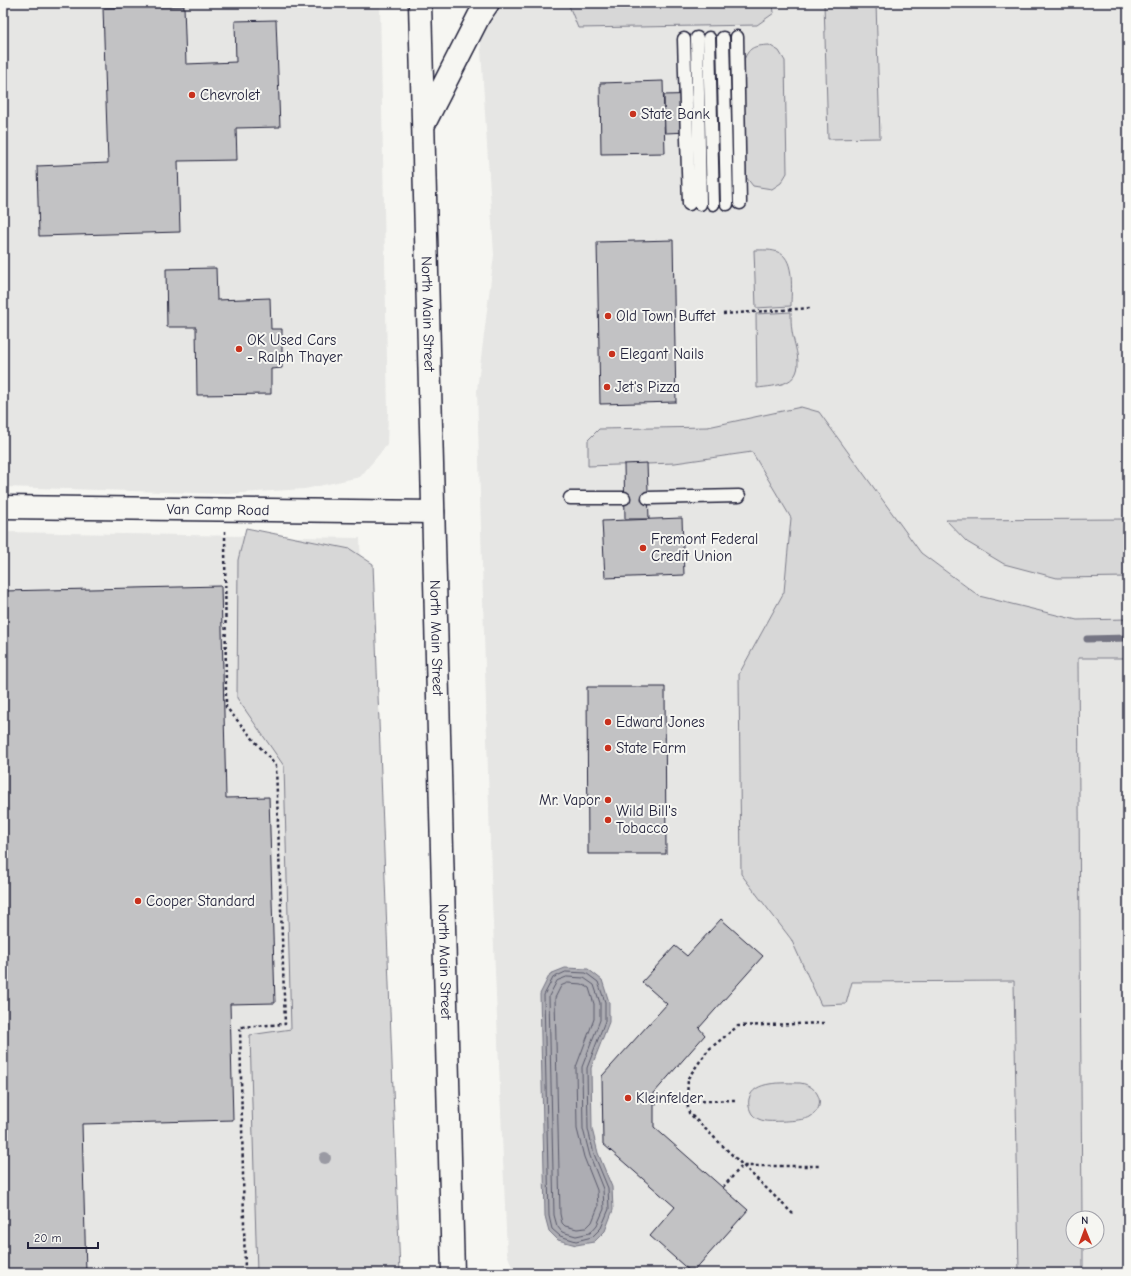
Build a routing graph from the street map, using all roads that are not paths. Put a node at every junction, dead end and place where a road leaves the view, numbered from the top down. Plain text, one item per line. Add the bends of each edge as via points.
1 (420, 3) edge
2 (488, 3) edge
3 (737, 37) dead end
4 (723, 38) dead end
5 (684, 39) dead end
6 (423, 125) junction
7 (713, 204) dead end
8 (727, 204) dead end
9 (740, 204) dead end
10 (739, 496) dead end
11 (570, 498) dead end
12 (624, 498) dead end
13 (648, 498) dead end
14 (3, 507) edge
15 (433, 512) junction
16 (453, 1273) edge

1 - 6 main road, North Main Street
2 - 6 main road
3 - 9 lane
4 - 8 lane
5 - 7 lane via 695,204 703,38
6 - 15 main road, North Main Street
10 - 13 lane
11 - 12 lane
14 - 15 main road, Van Camp Road
15 - 16 main road, North Main Street

